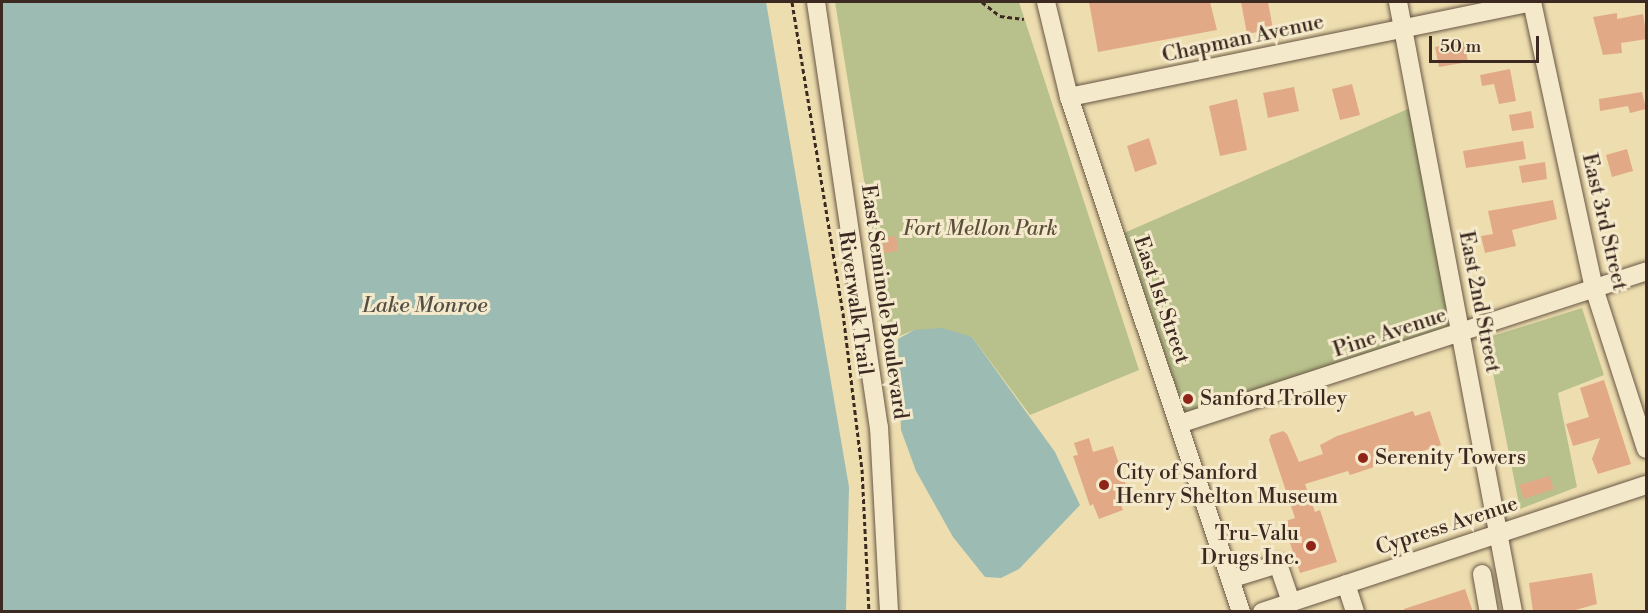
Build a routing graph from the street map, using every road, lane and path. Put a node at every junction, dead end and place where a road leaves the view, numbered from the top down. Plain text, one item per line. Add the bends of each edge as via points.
1 (792, 2) edge
2 (816, 2) edge
3 (983, 2) edge
4 (1046, 2) edge
5 (1398, 2) edge
6 (1532, 2) edge
7 (1024, 19) dead end
8 (1403, 29) junction
9 (1069, 97) junction
10 (1647, 271) edge
11 (1594, 288) junction
12 (1463, 333) junction
13 (1179, 424) junction
14 (1647, 449) edge
15 (1647, 485) edge
16 (1498, 533) junction
17 (1482, 574) dead end
18 (1230, 579) junction
19 (1346, 584) junction
20 (1291, 602) junction
21 (869, 612) edge
22 (889, 612) edge
23 (1241, 612) edge
24 (1262, 612) edge
25 (1355, 612) edge
26 (1489, 612) edge
27 (1513, 612) edge

1 - 21 path, Riverwalk Trail via 843,313 862,469
2 - 22 street, East Seminole Boulevard via 879,427
3 - 7 path via 1000,16
4 - 9 street, East 1st Street
5 - 8 street, East 2nd Street
6 - 8 street, Chapman Avenue
6 - 11 street, East 3rd Street
8 - 9 street, Chapman Avenue
8 - 12 street, East 2nd Street
9 - 13 street, East 1st Street
10 - 11 street, Pine Avenue
11 - 12 street, Pine Avenue
11 - 14 street, East 3rd Street
12 - 13 street, Pine Avenue
12 - 16 street, East 2nd Street
13 - 18 street, East 1st Street
15 - 16 street, Cypress Avenue
16 - 19 street, Cypress Avenue
16 - 27 street, East 2nd Street
17 - 26 street
18 - 20 street via 1278,564
18 - 23 street, East 1st Street
19 - 20 street, Cypress Avenue
19 - 25 street
20 - 24 street, Cypress Avenue

